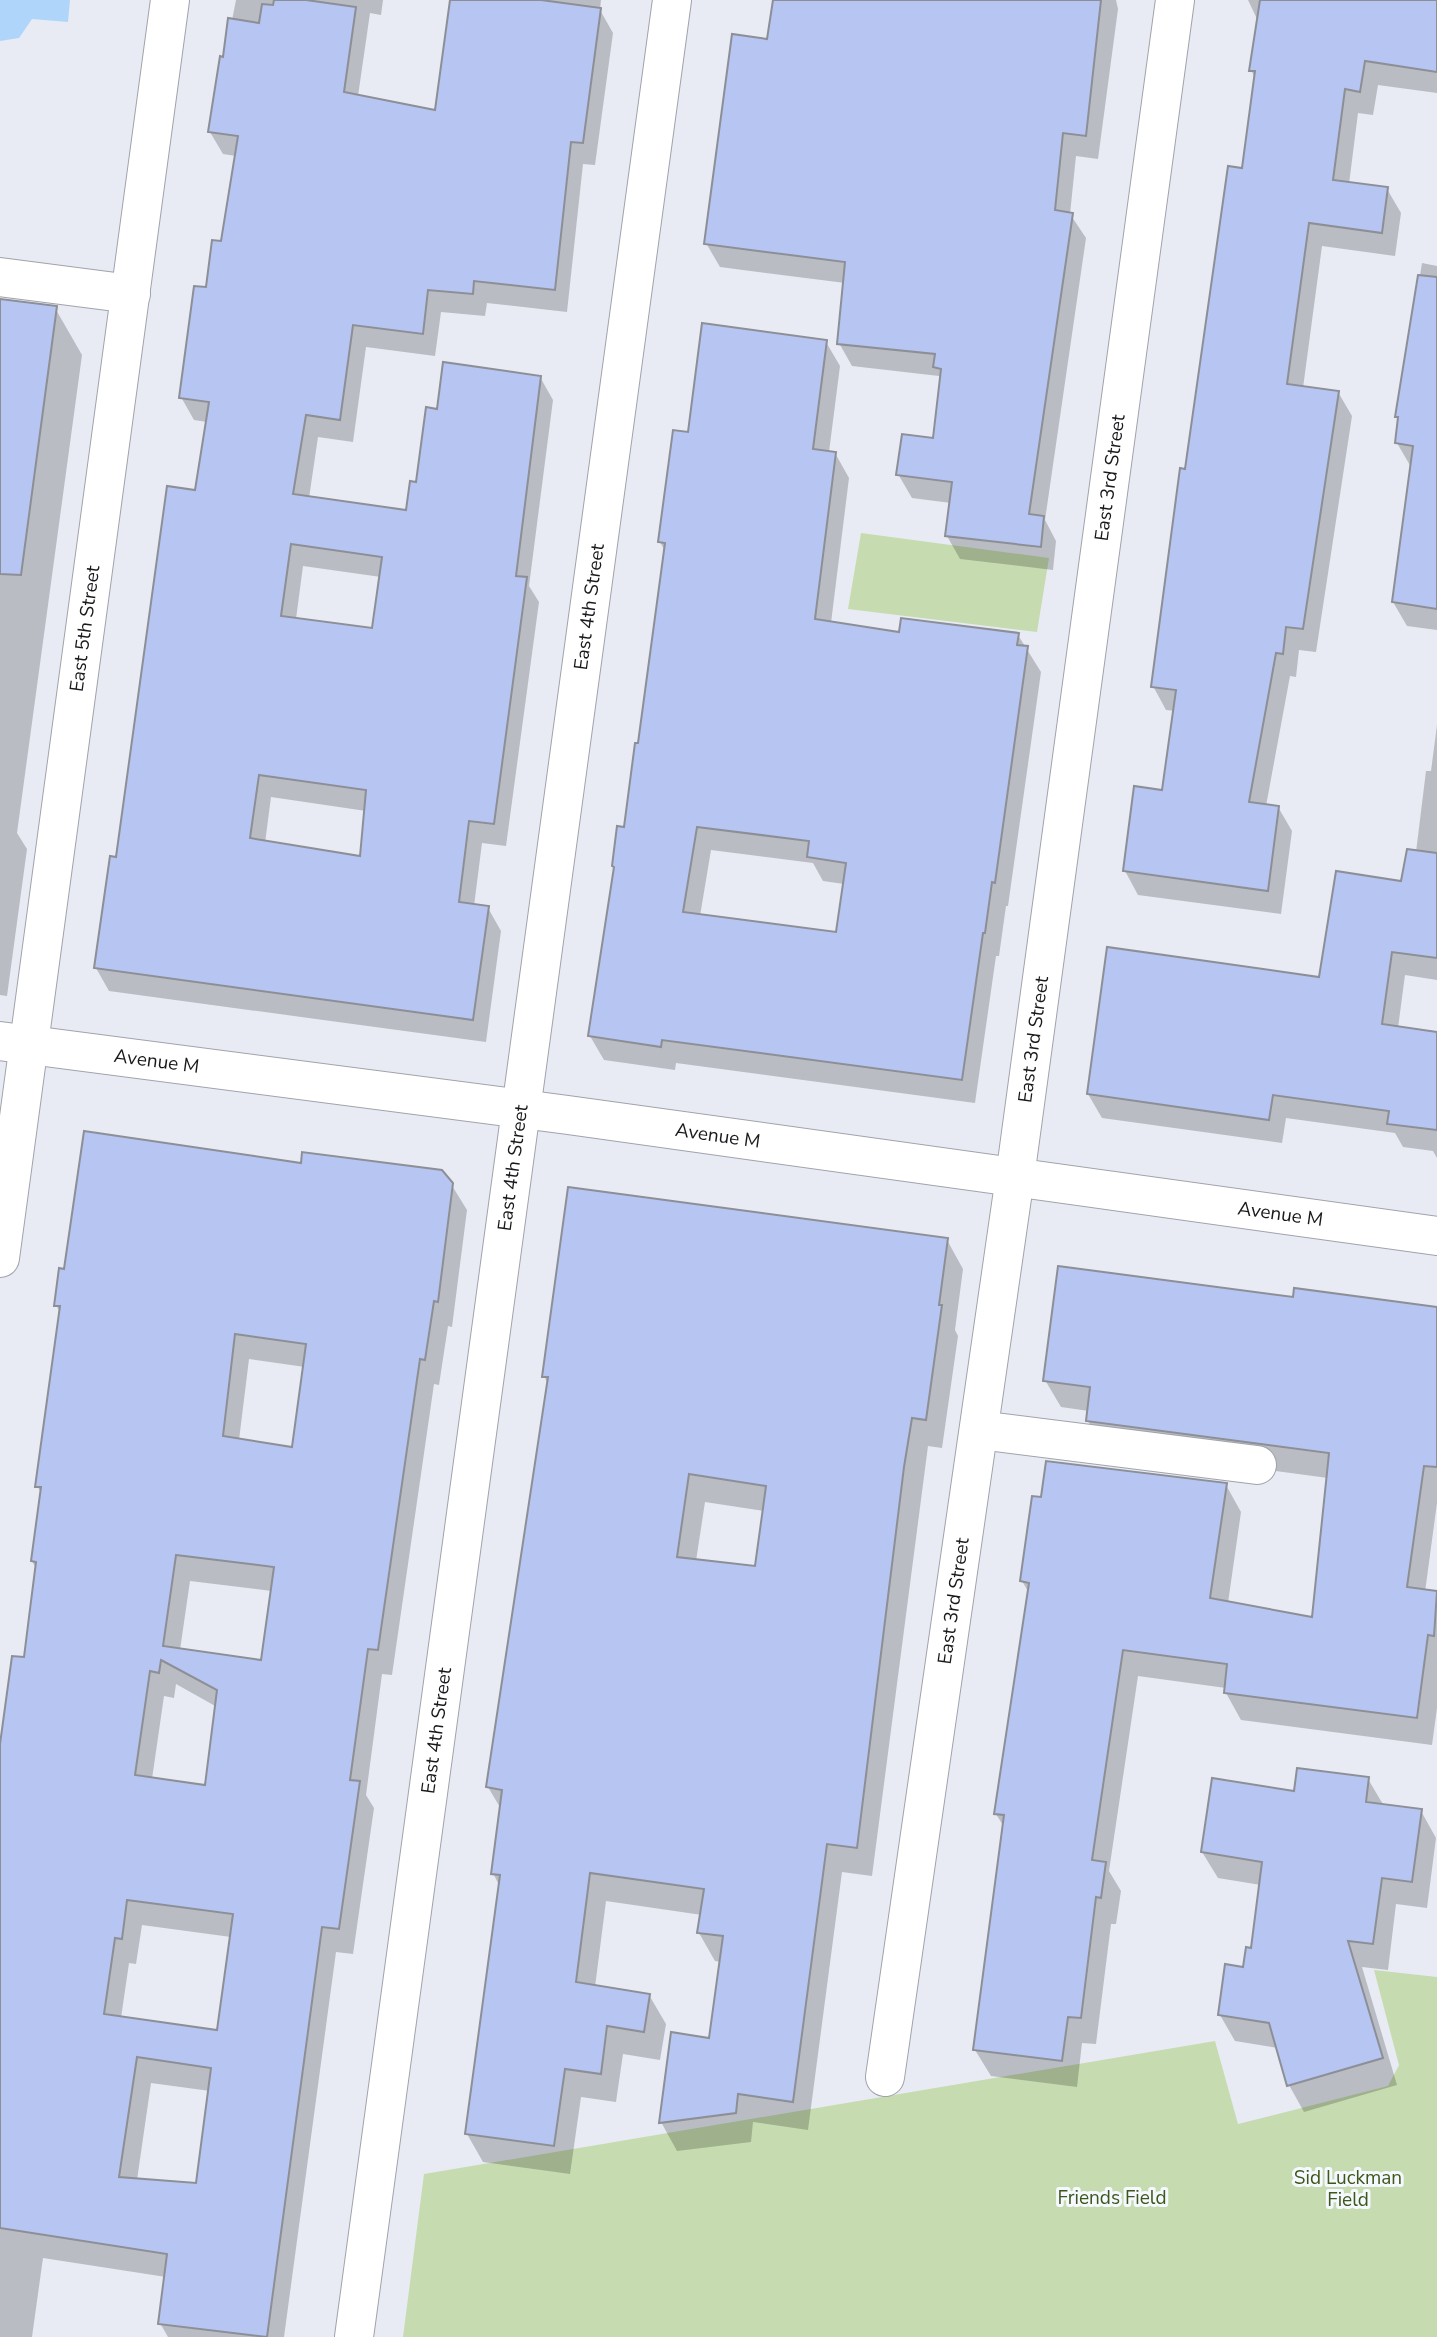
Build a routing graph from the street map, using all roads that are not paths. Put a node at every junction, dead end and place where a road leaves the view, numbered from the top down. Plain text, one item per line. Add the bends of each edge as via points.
1 (170, 0) edge
2 (672, 0) edge
3 (1175, 0) edge
4 (0, 276) edge
5 (131, 294) junction
6 (15, 1043) edge
7 (522, 1109) junction
8 (1015, 1177) junction
9 (1437, 1236) edge
10 (0, 1258) edge
11 (979, 1430) junction
12 (1257, 1465) dead end
13 (885, 2077) dead end
14 (354, 2337) edge

1 - 5 street, East 5th Street
2 - 7 street, East 4th Street
3 - 8 street, East 3rd Street
4 - 5 street
5 - 6 street, East 5th Street
6 - 7 street, Avenue M
6 - 10 street, East 5th Street
7 - 8 street, Avenue M
7 - 14 street, East 4th Street
8 - 9 street, Avenue M
8 - 11 street, East 3rd Street
11 - 12 street
11 - 13 street, East 3rd Street

